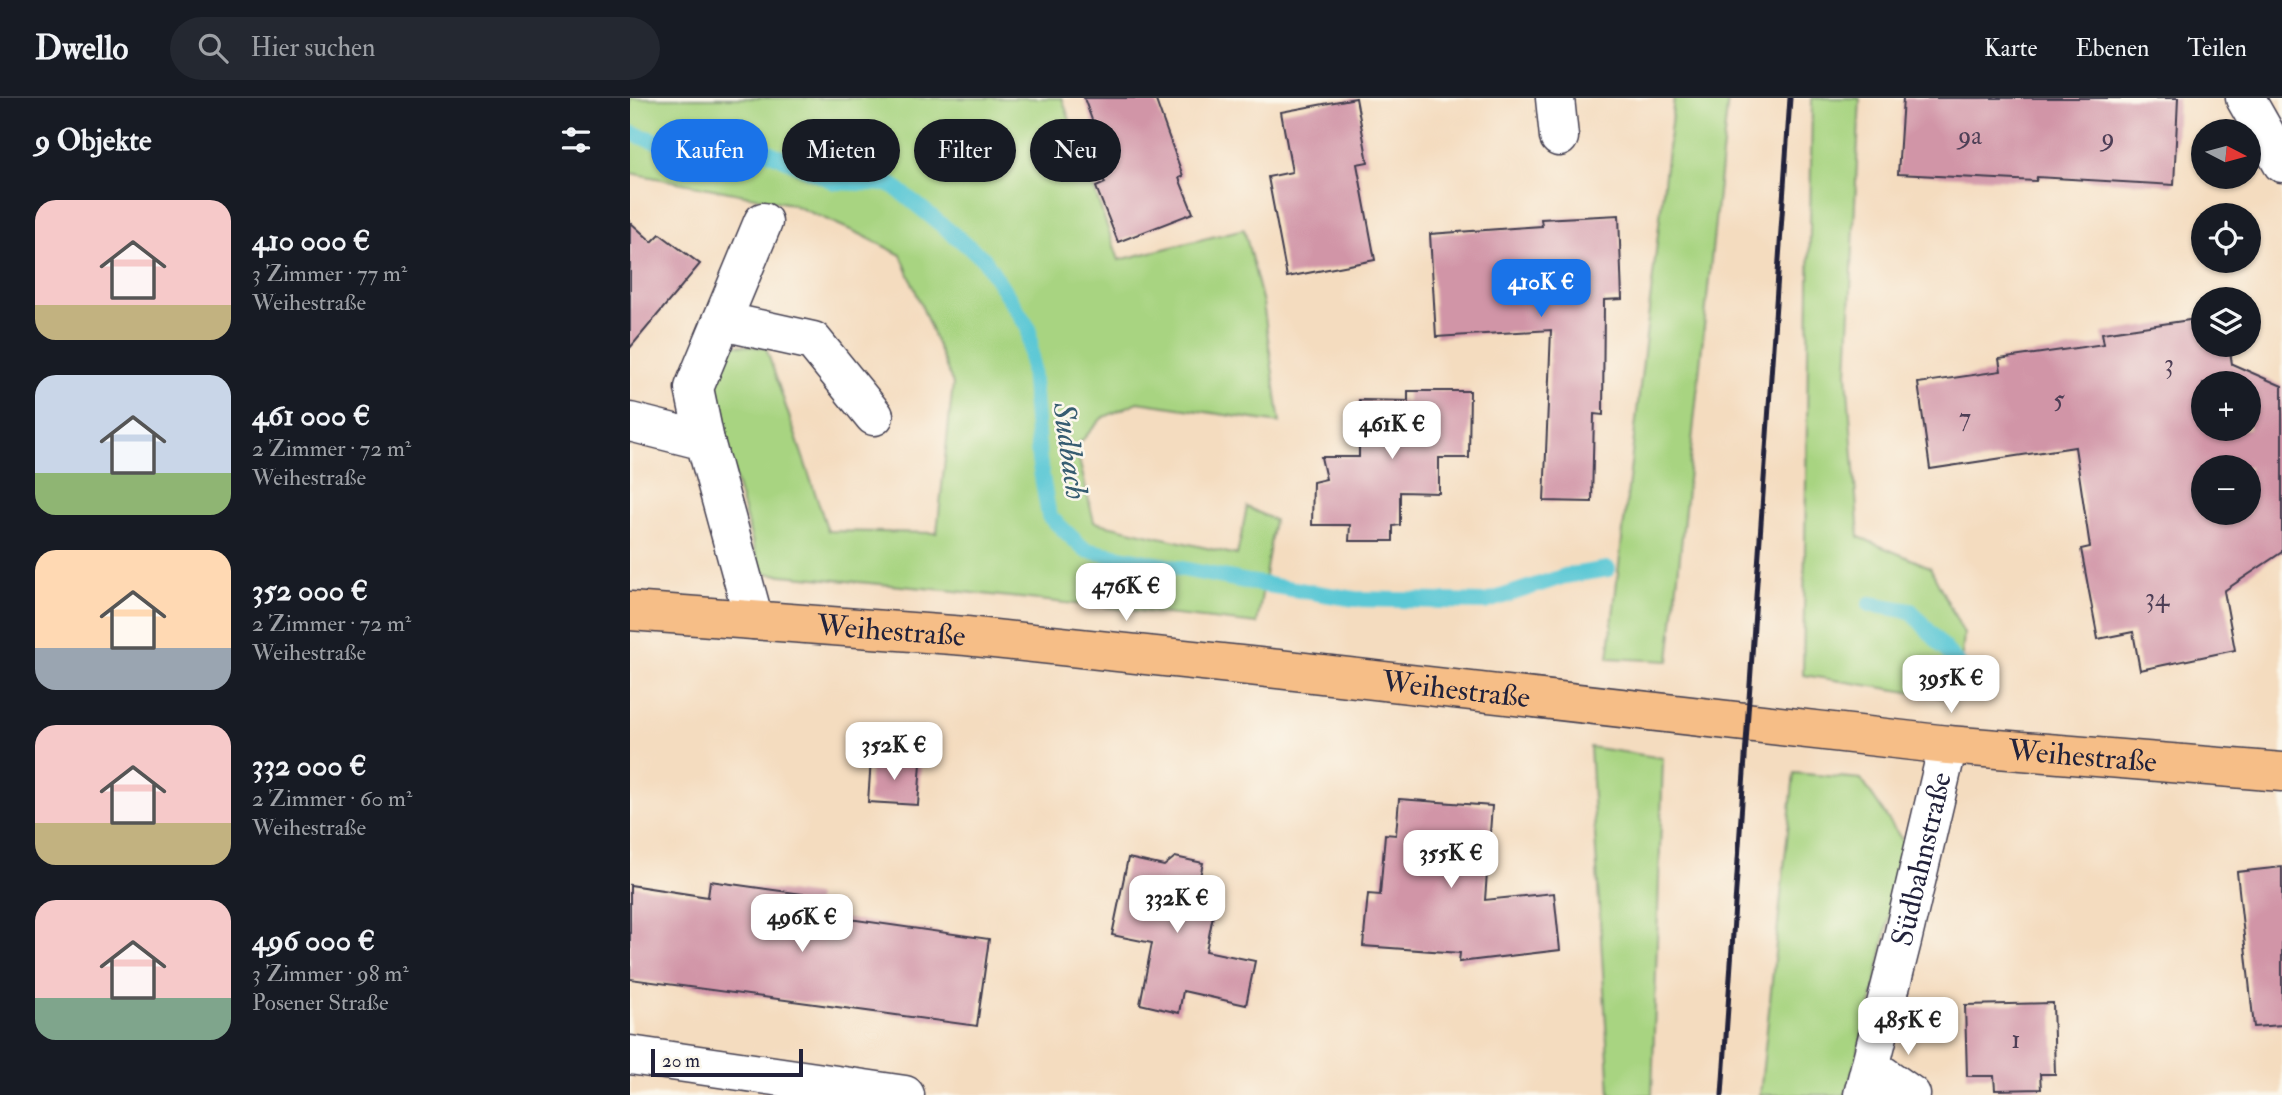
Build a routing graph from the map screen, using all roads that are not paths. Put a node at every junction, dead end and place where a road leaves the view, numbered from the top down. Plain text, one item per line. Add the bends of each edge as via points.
1 (1555, 98) edge
2 (2245, 98) edge
3 (1559, 137) dead end
4 (2282, 163) edge
5 (763, 222) dead end
6 (722, 321) junction
7 (874, 416) dead end
8 (630, 422) edge
9 (705, 441) junction
10 (630, 611) edge
11 (754, 620) junction
12 (1948, 745) junction
13 (2282, 772) edge
14 (630, 1055) edge
15 (711, 1081) edge
16 (1867, 1081) edge
17 (905, 1095) edge
18 (1911, 1095) edge

1 - 3 street
2 - 4 street
5 - 6 street
6 - 7 street via 813,341
6 - 9 street via 694,388
8 - 9 street
9 - 11 street
10 - 11 main road, Weihestraße
11 - 12 main road, Weihestraße via 1021,642
12 - 13 main road, Weihestraße
12 - 16 street, Südbahnstraße
14 - 15 street
15 - 17 street
16 - 18 street

